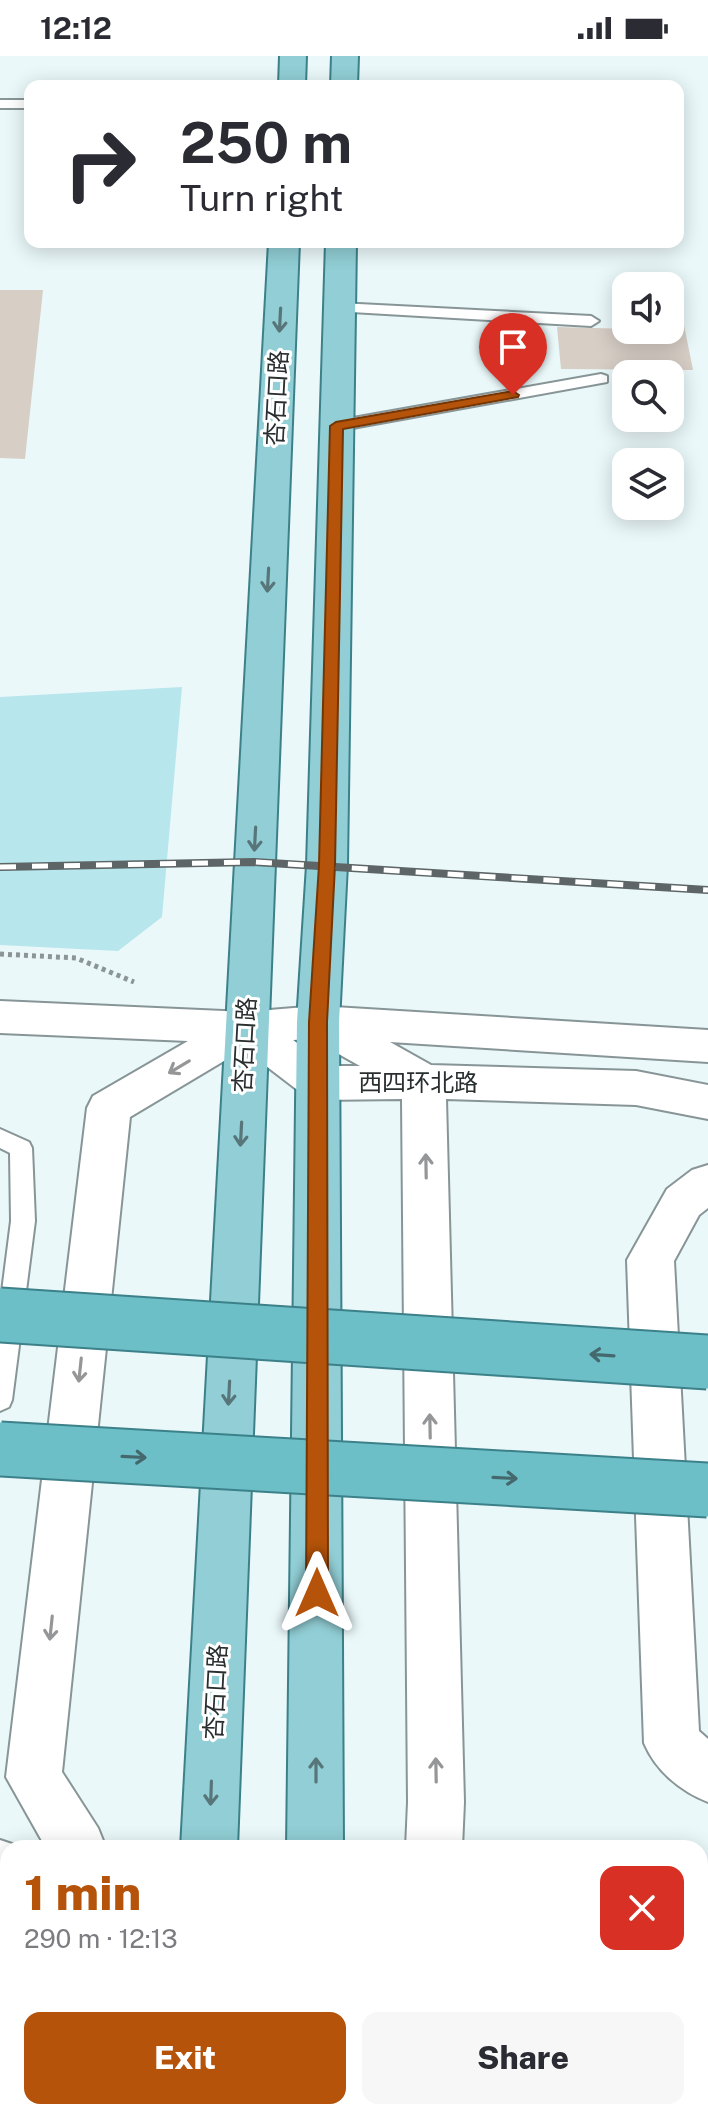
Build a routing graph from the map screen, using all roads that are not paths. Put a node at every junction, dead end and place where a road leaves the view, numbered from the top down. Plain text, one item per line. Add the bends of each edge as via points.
1 (293, 56) edge
2 (345, 56) edge
3 (292, 80) edge
4 (344, 80) edge
5 (0, 104) edge
6 (24, 104) edge
7 (284, 248) edge
8 (341, 248) edge
9 (339, 308) junction
10 (591, 321) dead end
11 (601, 379) dead end
12 (336, 426) junction
13 (0, 1017) edge
14 (318, 1022) junction
15 (246, 1028) junction
16 (708, 1046) edge
17 (708, 1078) edge
18 (424, 1082) junction
19 (320, 1083) junction
20 (636, 1088) junction
21 (708, 1102) edge
22 (0, 1138) edge
23 (708, 1183) edge
24 (0, 1315) edge
25 (708, 1362) edge
26 (0, 1400) edge
27 (0, 1449) edge
28 (708, 1490) edge
29 (708, 1775) edge
30 (73, 1840) edge
31 (209, 1840) edge
32 (315, 1840) edge
33 (434, 1840) edge

1 - 3 main road
2 - 4 main road
5 - 6 lane
7 -> 15 main road, 杏石口路
8 - 9 main road
9 - 10 lane
9 - 12 main road
11 - 12 lane
12 - 14 main road via 327,865
13 - 15 street
14 - 15 street
14 - 16 street
14 - 18 street
14 - 19 main road
15 - 19 street
15 -> 30 street via 109,1108 34,1777
15 -> 31 main road, 杏石口路
17 - 20 street
18 - 19 street, 西四环北路
18 - 20 street, 西四环北路
33 -> 18 street
32 -> 19 main road
20 - 21 street, 西四环北路
22 - 26 lane via 21,1148 23,1221
23 - 29 street via 683,1202 650,1260 672,1743
25 -> 24 highway, bridge
27 -> 28 highway, bridge

